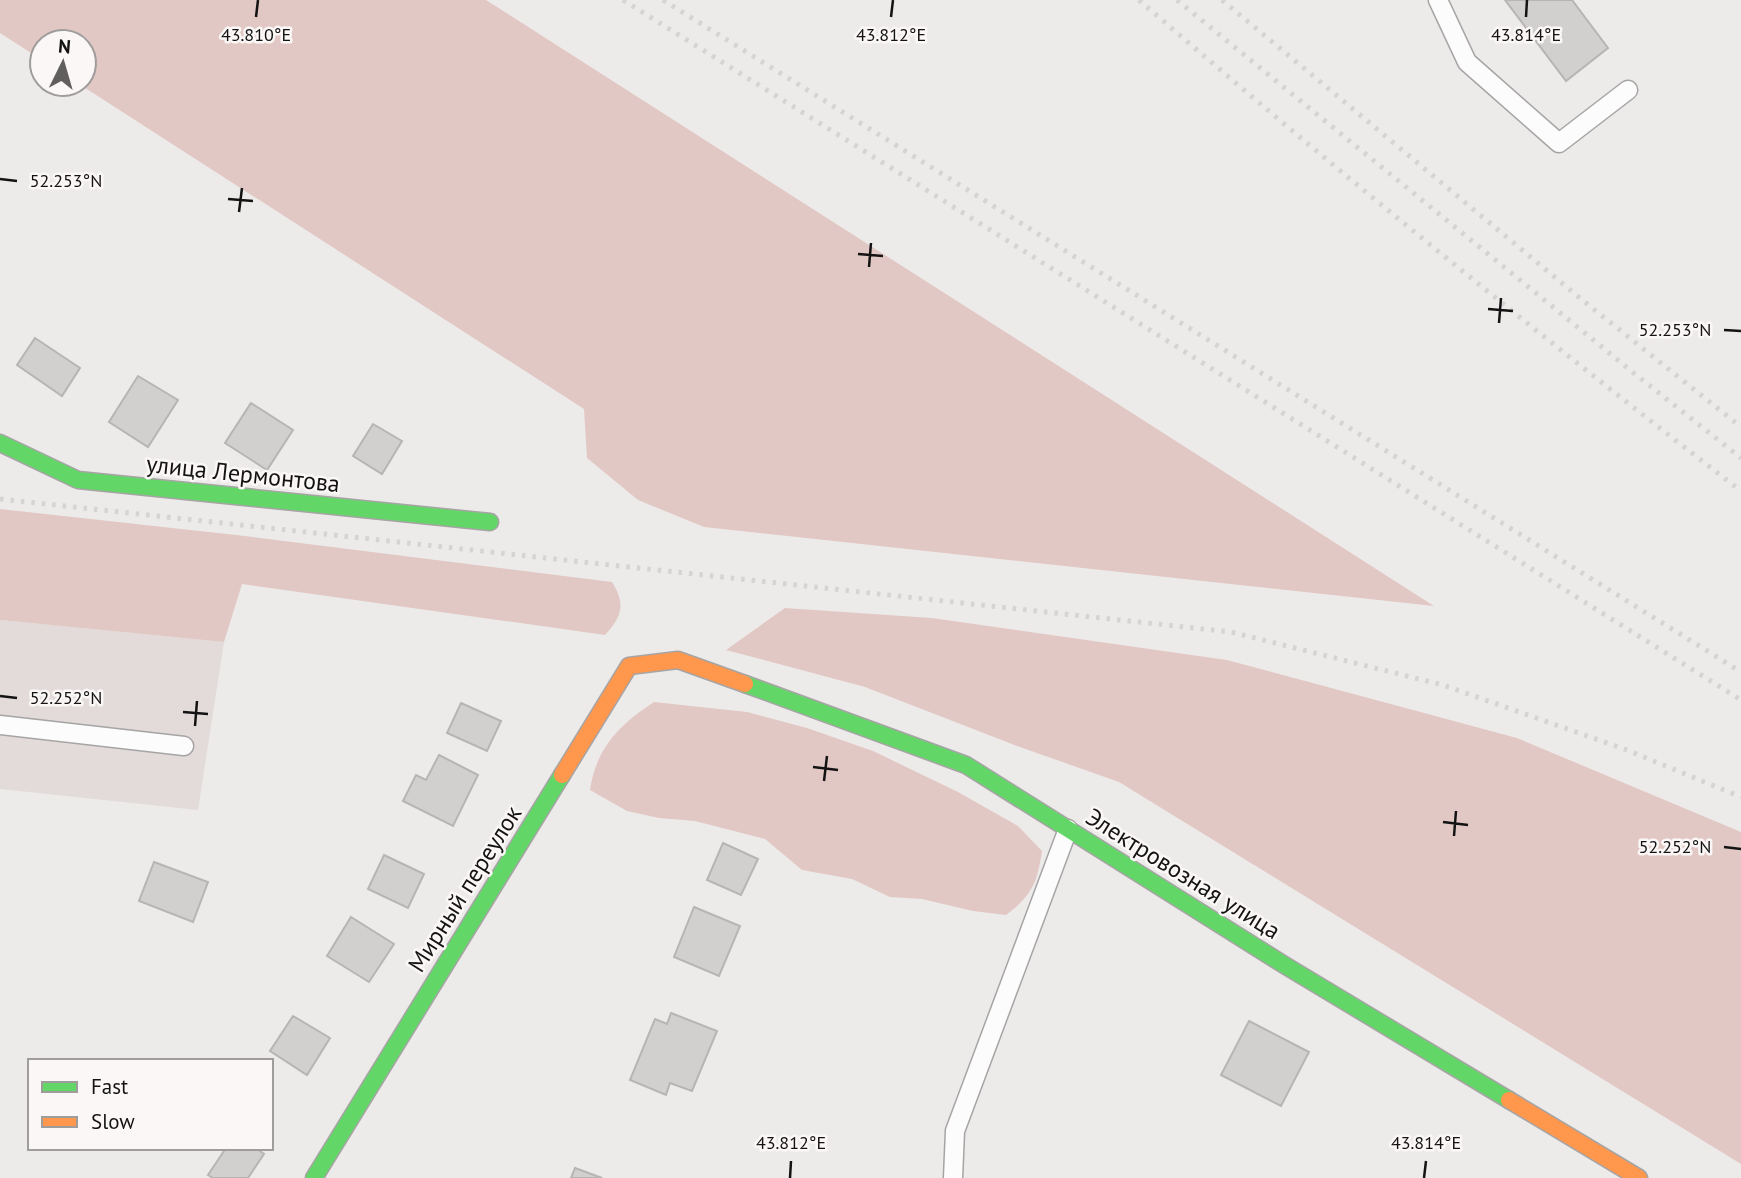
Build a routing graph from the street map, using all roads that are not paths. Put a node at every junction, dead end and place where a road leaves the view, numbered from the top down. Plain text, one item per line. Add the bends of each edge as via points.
1 (1438, 0) edge
2 (1628, 90) dead end
3 (0, 443) edge
4 (490, 522) dead end
5 (678, 660) joint
6 (0, 725) edge
7 (184, 746) dead end
8 (1068, 829) junction
9 (314, 1178) edge
10 (953, 1178) edge
11 (1639, 1178) edge

1 - 2 lane via 1467,62 1559,143
3 - 4 street, улица Лермонтова via 78,480
5 - 8 street, Электровозная улица via 966,765
5 - 9 street, Мирный переулок via 629,666
6 - 7 lane
8 - 10 lane via 955,1131
8 - 11 street, Электровозная улица

